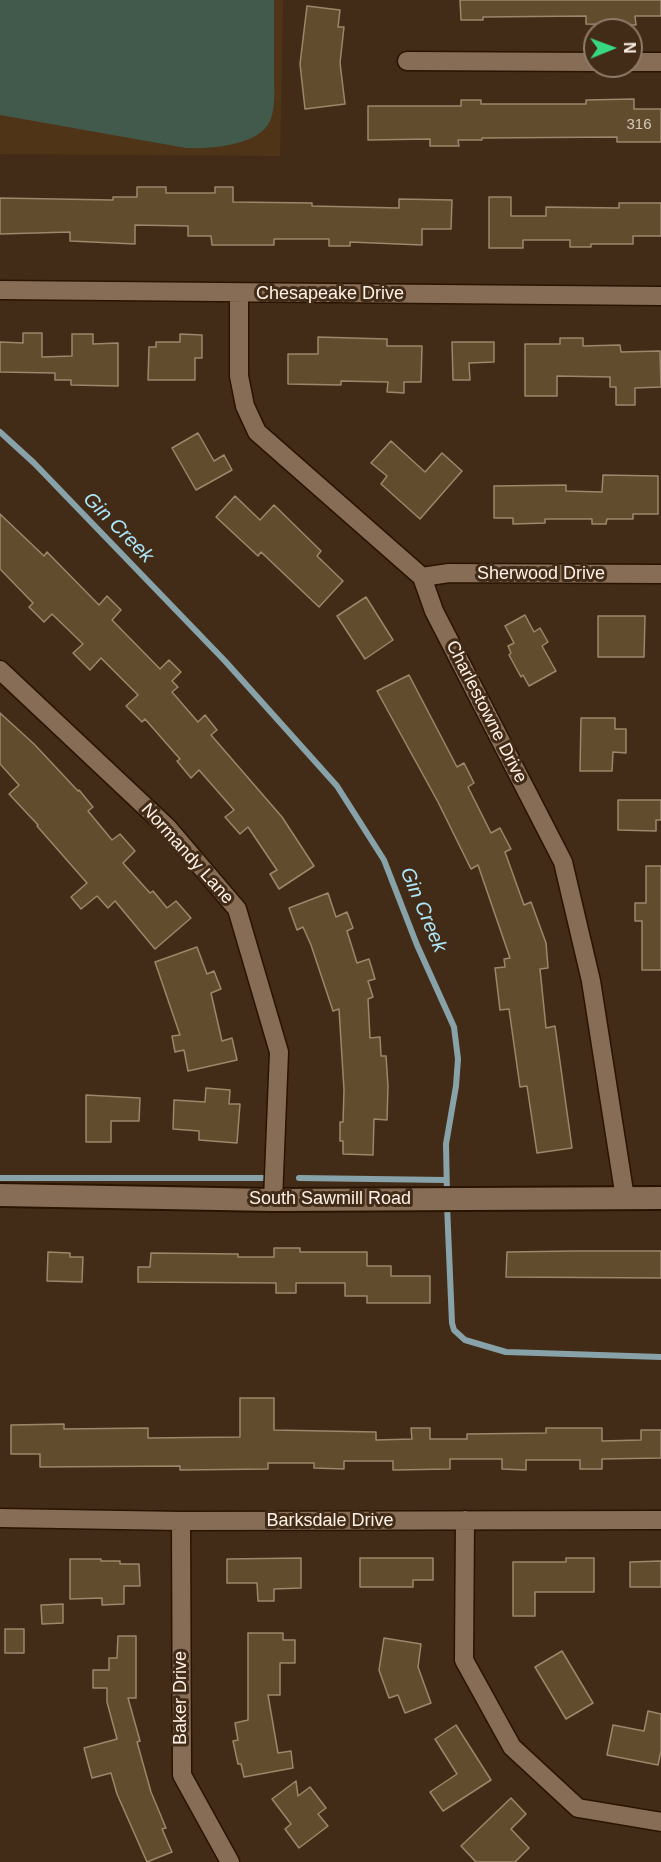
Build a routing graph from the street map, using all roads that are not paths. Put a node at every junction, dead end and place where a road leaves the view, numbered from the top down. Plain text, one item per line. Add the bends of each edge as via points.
1 (407, 61) dead end
2 (583, 62) edge
3 (643, 62) edge
4 (661, 63) edge
5 (0, 290) edge
6 (239, 293) junction
7 (661, 296) edge
8 (661, 574) edge
9 (422, 577) junction
10 (0, 670) edge
11 (0, 1195) edge
12 (625, 1198) junction
13 (661, 1198) edge
14 (273, 1200) junction
15 (0, 1518) edge
16 (465, 1520) junction
17 (661, 1520) edge
18 (181, 1521) junction
19 (661, 1822) edge
20 (230, 1862) edge

1 - 2 street
3 - 4 street
5 - 6 street, Chesapeake Drive
6 - 7 street, Chesapeake Drive
6 - 9 street, Charlestowne Drive via 239,376 245,406 257,432
8 - 9 street, Sherwood Drive via 449,573
9 - 12 street, Charlestowne Drive via 434,611 563,862 591,981
10 - 14 street, Normandy Lane via 168,828 237,909 279,1052
11 - 14 street, South Sawmill Road
12 - 13 street, South Sawmill Road
12 - 14 street, South Sawmill Road
15 - 18 street, Barksdale Drive
16 - 17 street, Barksdale Drive
16 - 18 street, Barksdale Drive
16 - 19 street via 464,1660 512,1747 578,1808
18 - 20 street, Baker Drive via 182,1774

